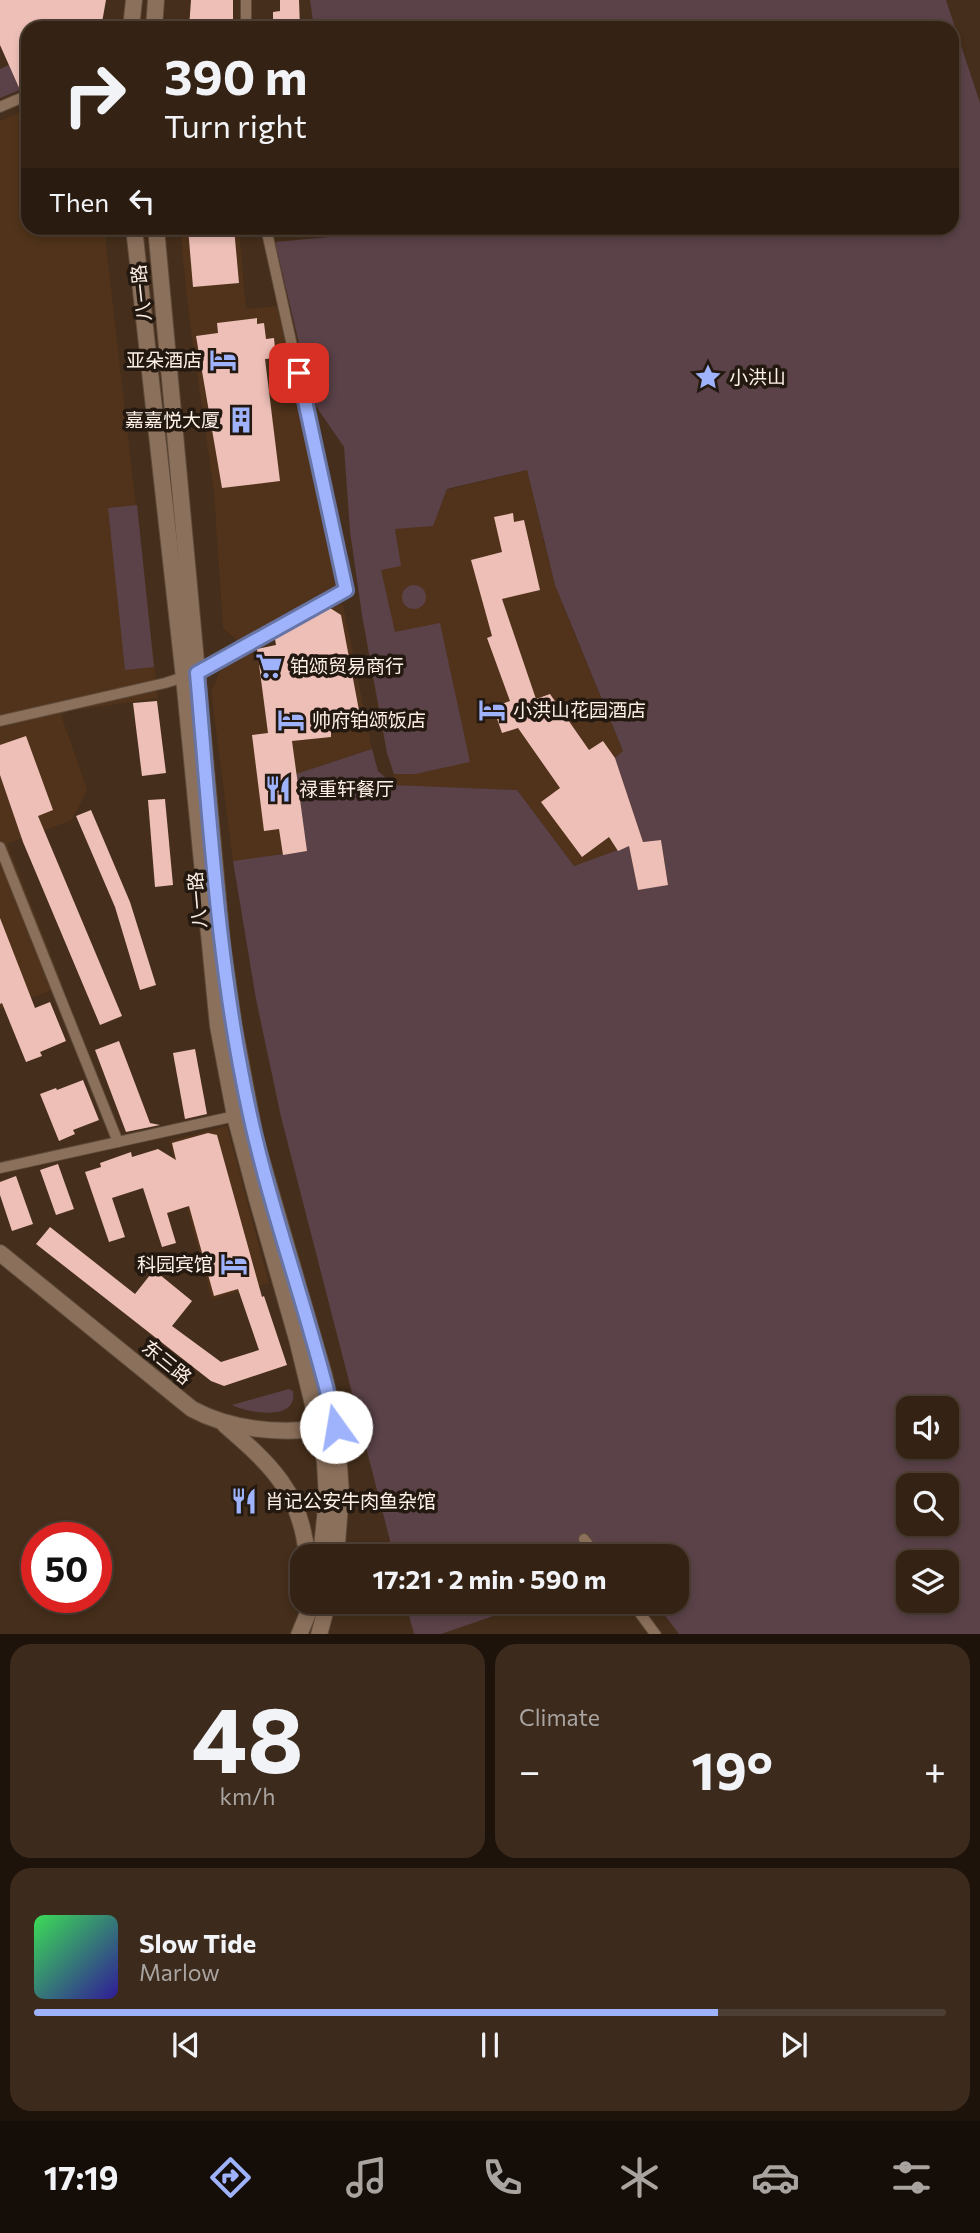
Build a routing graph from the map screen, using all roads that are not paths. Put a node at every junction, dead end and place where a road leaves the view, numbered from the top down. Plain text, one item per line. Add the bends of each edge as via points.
1 (134, 0) edge
2 (156, 0) edge
3 (246, 0) edge
4 (132, 21) edge
5 (154, 21) edge
6 (246, 21) edge
7 (21, 98) edge
8 (0, 107) edge
9 (135, 235) edge
10 (157, 235) edge
11 (268, 235) edge
12 (191, 676) junction
13 (0, 721) edge
14 (0, 847) edge
15 (236, 1116) junction
16 (118, 1142) junction
17 (0, 1168) edge
18 (0, 1253) edge
19 (225, 1425) junction
20 (336, 1427) junction
21 (319, 1429) junction
22 (584, 1539) dead end
23 (305, 1544) edge
24 (322, 1544) edge
25 (337, 1544) edge
26 (588, 1544) edge
27 (310, 1614) edge
28 (317, 1614) edge
29 (641, 1614) edge
30 (299, 1634) edge
31 (319, 1634) edge
32 (656, 1634) edge

1 - 4 main road
2 - 5 main road
3 - 6 street
7 - 8 street
9 - 12 main road, 八一路
10 - 12 main road, 八一路
11 - 12 street via 346,590
12 - 13 street
12 - 15 main road, 八一路 via 215,1001
12 - 20 main road, 八一路 via 240,1065 262,1165
14 - 16 street
15 - 16 street
15 - 21 main road, 八一路
16 - 17 street
18 - 19 main road, 东三路 via 192,1409
19 - 21 main road, 东三路
19 - 23 main road via 263,1458 288,1488 301,1517
20 - 21 main road, 东三路
20 - 25 main road, 八一路 via 341,1493
21 - 24 main road, 八一路 via 327,1499
22 - 26 street
27 - 30 main road
28 - 31 main road
29 - 32 street

